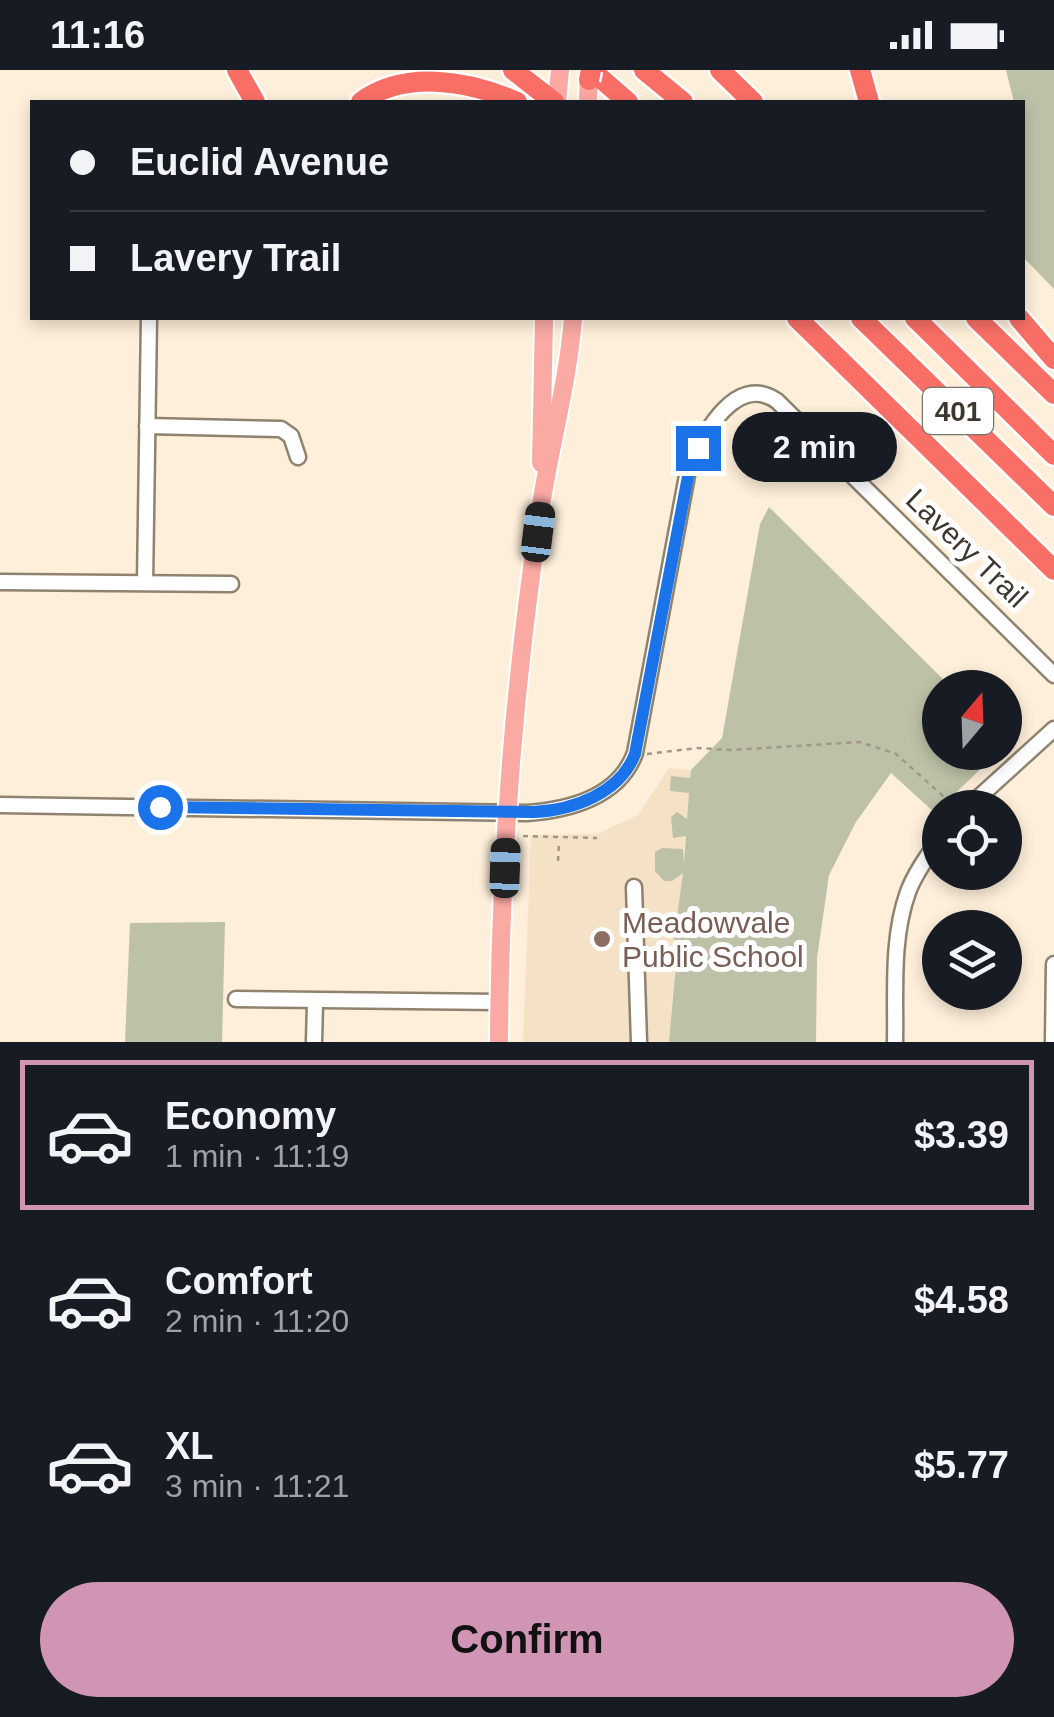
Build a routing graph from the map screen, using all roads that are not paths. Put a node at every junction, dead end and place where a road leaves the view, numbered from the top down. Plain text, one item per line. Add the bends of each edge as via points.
1 (237, 70) edge
2 (513, 70) edge
3 (560, 70) edge
4 (644, 70) edge
5 (720, 70) edge
6 (860, 70) edge
7 (590, 72) edge
8 (254, 100) edge
9 (362, 100) edge
10 (513, 100) edge
11 (553, 100) edge
12 (556, 100) edge
13 (588, 100) edge
14 (625, 100) edge
15 (681, 100) edge
16 (751, 100) edge
17 (868, 100) edge
18 (149, 320) edge
19 (544, 320) edge
20 (573, 320) edge
21 (798, 320) edge
22 (862, 320) edge
23 (917, 320) edge
24 (978, 320) edge
25 (1021, 320) edge
26 (1054, 358) edge
27 (1054, 394) edge
28 (147, 426) junction
29 (1054, 455) edge
30 (298, 457) dead end
31 (542, 503) junction
32 (1054, 506) edge
33 (1054, 570) edge
34 (0, 582) edge
35 (145, 583) junction
36 (231, 584) dead end
37 (1054, 675) edge
38 (1054, 729) edge
39 (987, 790) edge
40 (0, 805) edge
41 (506, 812) junction
42 (922, 868) edge
43 (634, 887) dead end
44 (1054, 964) edge
45 (236, 999) dead end
46 (315, 1002) junction
47 (499, 1002) junction
48 (314, 1042) edge
49 (499, 1042) edge
50 (639, 1042) edge
51 (895, 1042) edge
52 (1053, 1042) edge

1 - 8 highway
2 - 11 highway
3 - 12 main road
4 - 15 highway
5 - 16 highway
6 - 17 highway
7 - 13 main road
7 - 14 highway
9 - 10 highway via 399,77 433,73
18 - 28 street
19 - 31 main road
20 - 31 main road
21 - 33 highway, 401
22 - 32 highway, 401
23 - 29 highway, 401
24 - 27 highway, 401
25 - 26 highway
28 - 30 street via 281,429
28 - 35 street
31 - 41 main road
34 - 35 street
35 - 36 street
37 - 41 street, Lavery Trail via 777,400 765,392 746,394 711,424 690,466 629,770 600,793 556,811
38 - 39 street
40 - 41 street, Lavery Trail
41 - 47 main road
42 - 51 street via 908,892 896,956
43 - 50 street
44 - 52 street
45 - 46 street
46 - 47 street
46 - 48 street
47 - 49 main road

